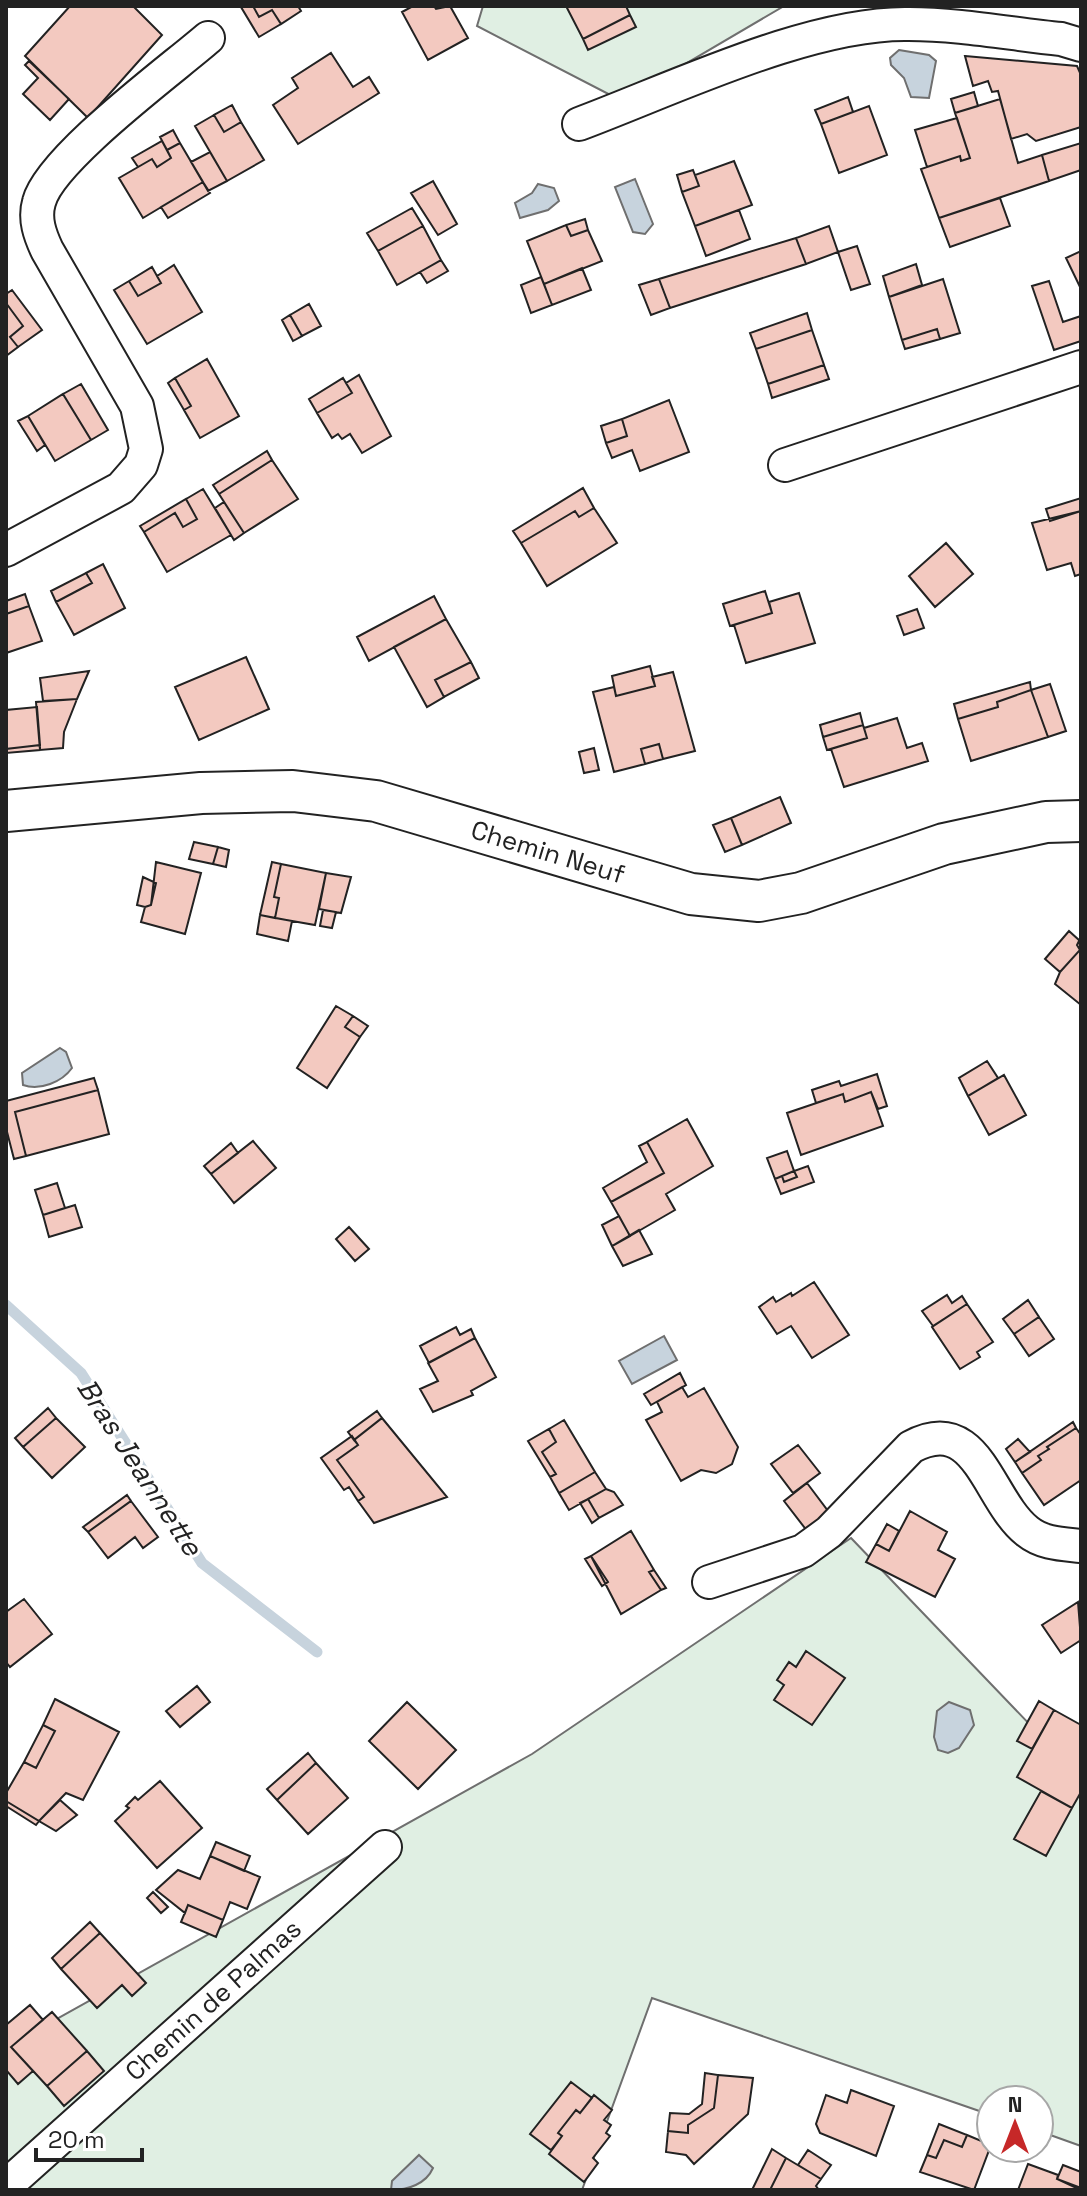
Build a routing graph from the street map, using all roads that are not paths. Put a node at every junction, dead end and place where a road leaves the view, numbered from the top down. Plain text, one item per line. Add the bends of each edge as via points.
1 (208, 38) dead end
2 (1081, 45) edge
3 (579, 124) dead end
4 (1081, 367) edge
5 (785, 465) dead end
6 (6, 550) edge
7 (6, 811) edge
8 (1081, 821) edge
9 (1081, 1546) edge
10 (709, 1582) dead end
11 (385, 1847) dead end
12 (6, 2186) edge

1 - 6 street via 98,130 49,181 39,202 38,230 137,406 146,449 141,465 121,488
2 - 3 street via 908,24 854,29 800,41
4 - 5 street
7 - 8 street, Chemin Neuf via 201,793 293,791 376,801 691,894 759,901 801,893 944,844 1046,822
9 - 10 street via 1052,1544 1028,1532 971,1451 955,1440 927,1438 911,1447 829,1532 803,1551
11 - 12 street, Chemin de Palmas

